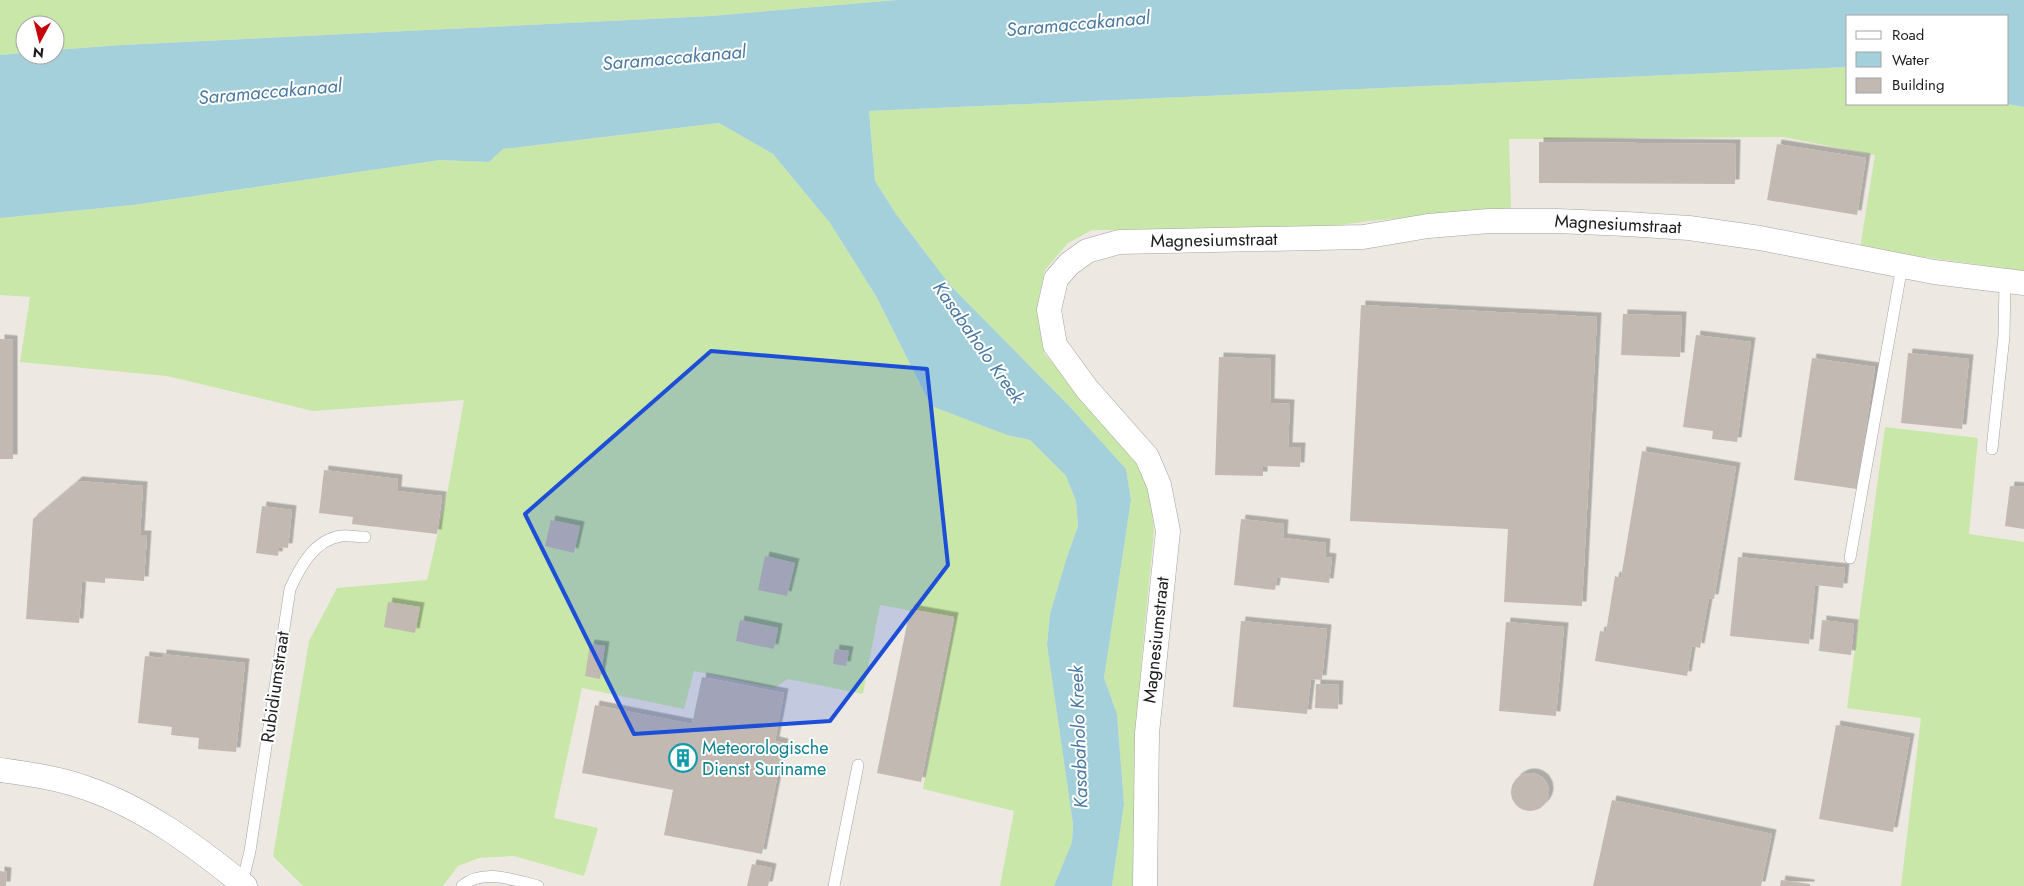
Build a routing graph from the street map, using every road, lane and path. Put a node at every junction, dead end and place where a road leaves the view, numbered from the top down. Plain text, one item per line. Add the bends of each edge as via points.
1 (1902, 266) junction
2 (2014, 282) edge
3 (1992, 449) dead end
4 (365, 537) dead end
5 (1850, 558) dead end
6 (858, 765) dead end
7 (0, 770) edge
8 (244, 885) edge
9 (462, 886) edge
10 (538, 886) edge
11 (834, 886) edge
12 (1145, 886) edge

1 - 2 street, Magnesiumstraat
1 - 5 lane
1 - 12 street, Magnesiumstraat via 1689,228 1557,221 1489,221 1428,226 1363,237 1119,242 1087,251 1069,264 1056,279 1049,310 1055,345 1087,389 1147,457 1159,485 1168,532 1147,733
2 - 3 lane via 2004,336
4 - 8 lane, Rubidiumstraat via 341,536 323,542 308,556 290,589
6 - 11 lane
7 - 8 street via 84,787 115,799 149,816
9 - 10 lane via 470,879 500,876

